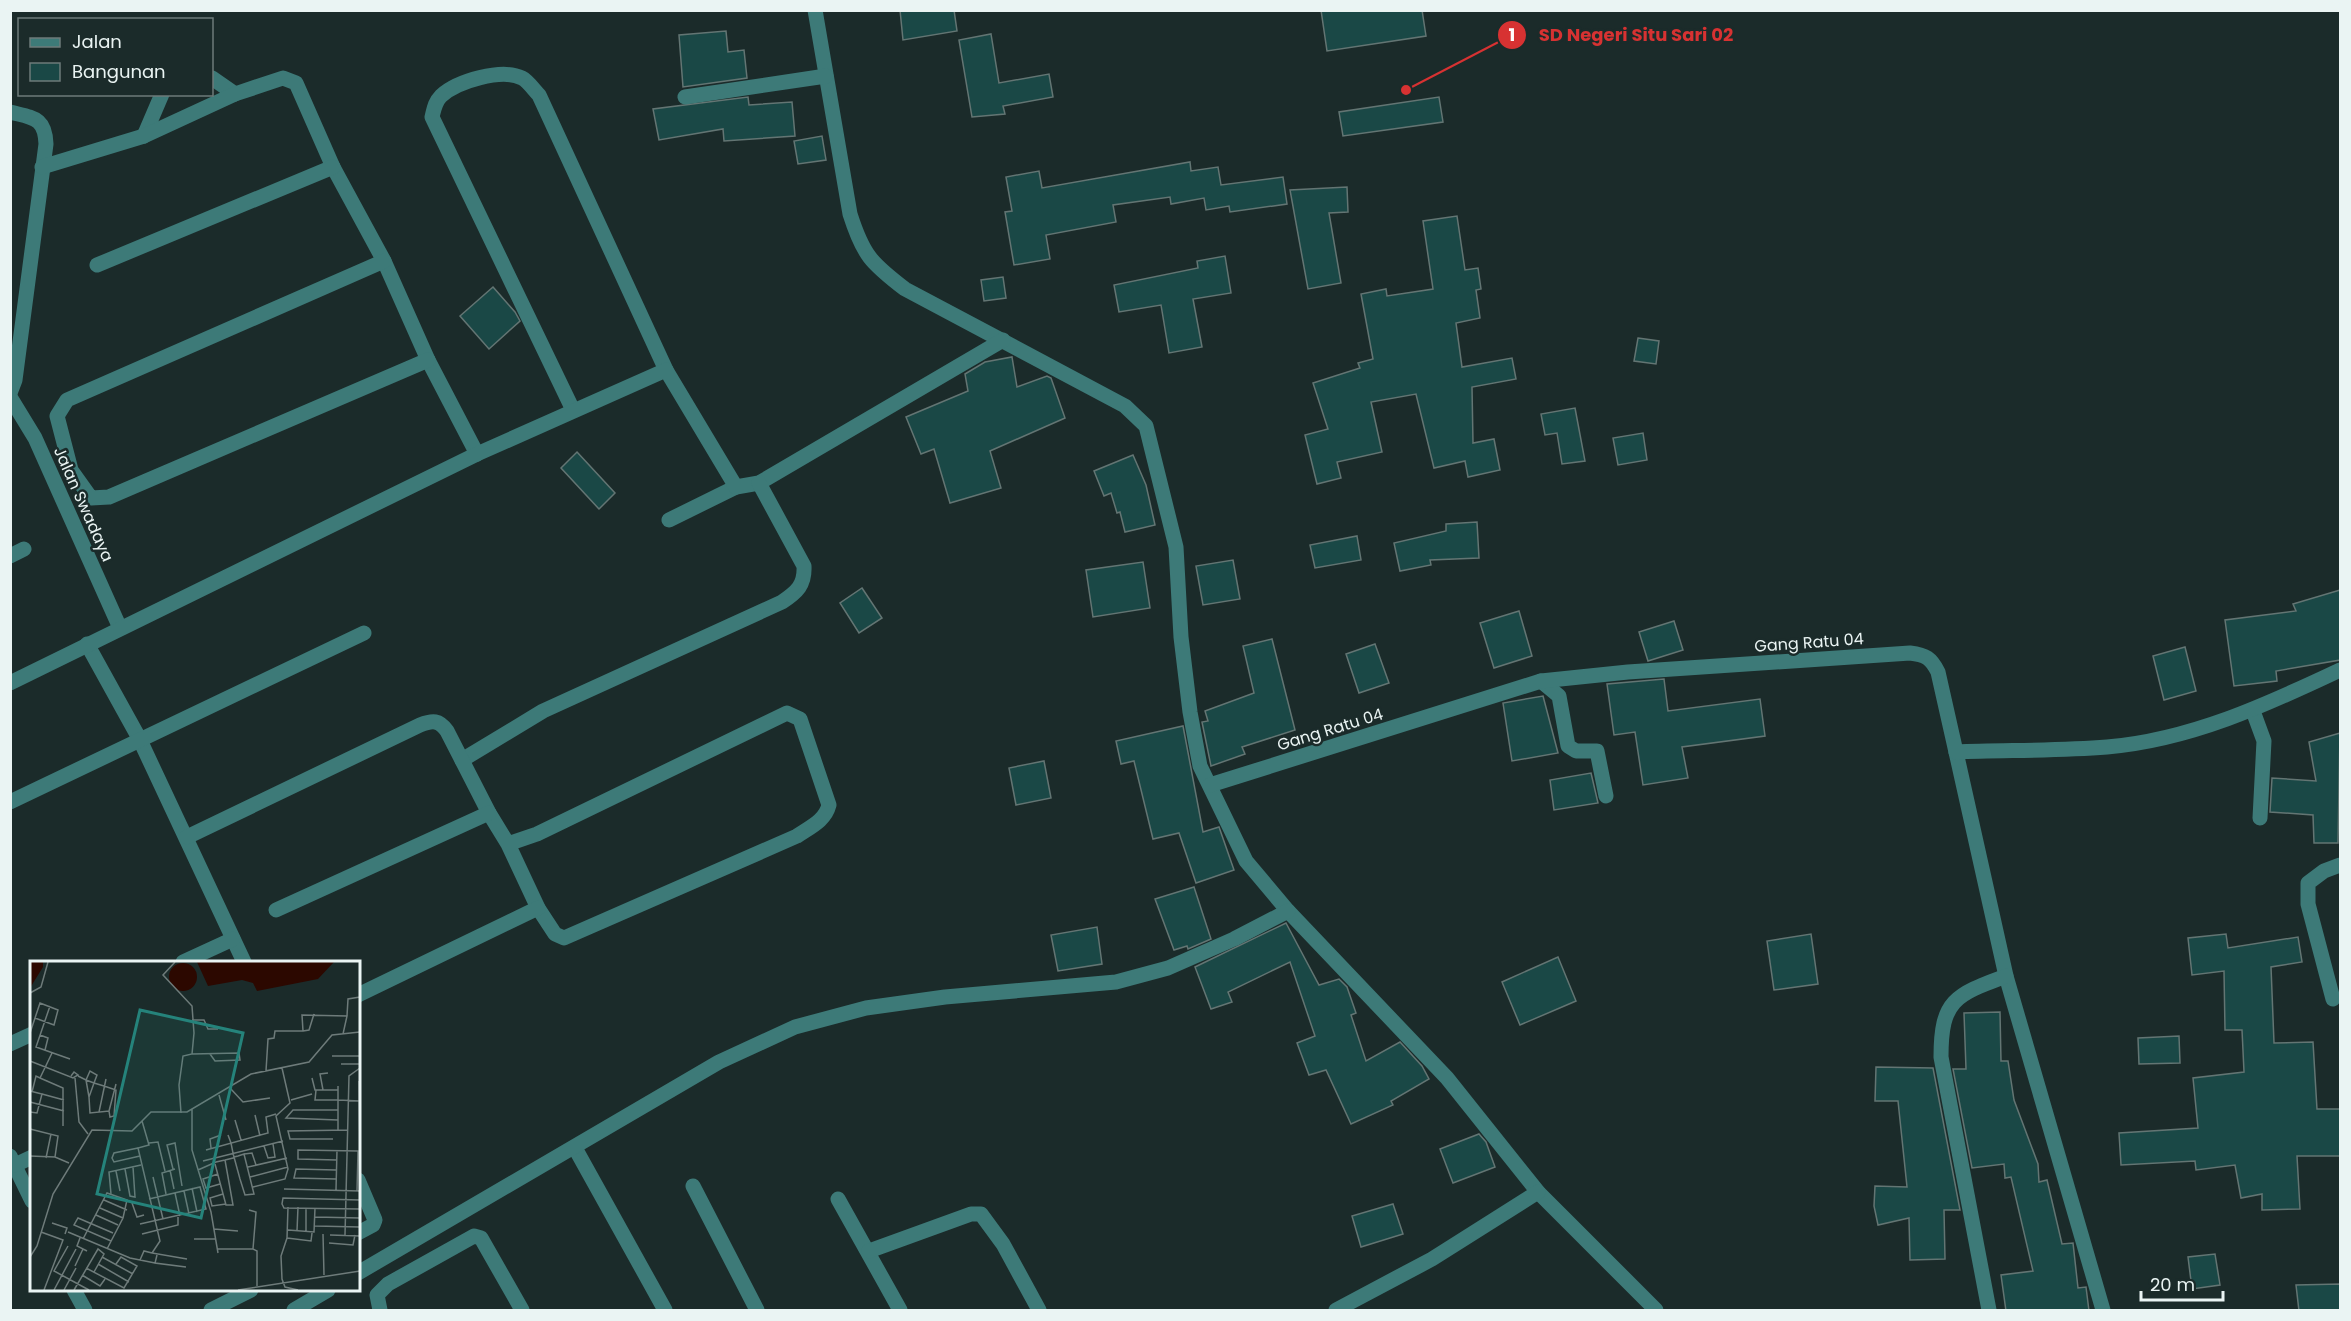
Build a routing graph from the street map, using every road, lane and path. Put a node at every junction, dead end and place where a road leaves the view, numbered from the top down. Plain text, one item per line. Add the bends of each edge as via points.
1 (815, 10) edge
2 (826, 76) junction
3 (213, 79) edge
4 (235, 94) junction
5 (161, 96) edge
6 (686, 97) dead end
7 (10, 112) edge
8 (144, 136) junction
9 (42, 167) junction
10 (333, 167) junction
11 (384, 261) junction
12 (97, 265) dead end
13 (1003, 340) junction
14 (428, 360) junction
15 (666, 370) junction
16 (10, 395) edge
17 (573, 410) junction
18 (477, 454) junction
19 (759, 483) junction
20 (736, 487) junction
21 (669, 520) dead end
22 (120, 628) junction
23 (364, 633) dead end
24 (87, 644) junction
25 (2340, 670) edge
26 (1541, 681) junction
27 (10, 683) edge
28 (2253, 711) junction
29 (139, 738) junction
30 (1956, 752) junction
31 (462, 760) junction
32 (1210, 785) junction
33 (1606, 796) dead end
34 (10, 802) edge
35 (489, 813) junction
36 (2260, 818) dead end
37 (187, 837) junction
38 (508, 844) junction
39 (2340, 865) edge
40 (538, 908) junction
41 (276, 910) dead end
42 (1288, 911) junction
43 (233, 939) junction
44 (187, 961) edge
45 (243, 961) edge
46 (2006, 976) junction
47 (360, 994) edge
48 (2333, 999) dead end
49 (30, 1035) edge
50 (10, 1044) edge
51 (575, 1148) junction
52 (30, 1157) edge
53 (13, 1160) edge
54 (360, 1185) edge
55 (693, 1186) dead end
56 (1538, 1192) junction
57 (30, 1197) edge
58 (838, 1199) dead end
59 (360, 1232) edge
60 (869, 1251) junction
61 (360, 1272) edge
62 (75, 1291) edge
63 (249, 1291) edge
64 (326, 1291) edge
65 (1032, 1308) edge
66 (1655, 1310) edge
67 (85, 1311) edge
68 (211, 1311) edge
69 (294, 1311) edge
70 (380, 1311) edge
71 (522, 1311) edge
72 (665, 1311) edge
73 (757, 1311) edge
74 (900, 1311) edge
75 (1336, 1311) edge
76 (1989, 1311) edge
77 (2103, 1311) edge

1 - 2 street
2 - 6 street
2 - 13 street via 850,214 860,246 905,289
3 - 4 street
4 - 8 street
4 - 10 street via 283,78 296,83
5 - 8 street
7 - 9 street via 34,118 42,125 46,144
8 - 9 street
9 - 16 street
10 - 11 street
10 - 12 street
11 - 14 street
11 - 14 street via 68,400 57,416 72,470 91,498 109,497
13 - 19 street
13 - 32 street via 1125,406 1146,426 1176,547 1190,712 1200,766
14 - 18 street
15 - 17 street
15 - 17 street via 539,95 523,78 506,74 477,78 442,95 432,117
15 - 20 street
16 - 22 street, Jalan Swadaya via 35,438
17 - 18 street
18 - 22 street
19 - 20 street
19 - 31 street via 804,566 805,579 798,591 782,602 543,711
20 - 21 street
22 - 24 street
23 - 29 street
24 - 27 street
24 - 29 street
25 - 28 street
26 - 30 street, Gang Ratu 04 via 1628,672 1922,655 1933,661 1938,672
26 - 32 street, Gang Ratu 04
26 - 33 street via 1559,696 1571,750 1597,751
28 - 30 street via 2216,724 2108,747
28 - 36 street via 2264,741
29 - 34 street
29 - 37 street
30 - 46 street
31 - 35 street
31 - 37 street via 442,724 427,722
32 - 42 street via 1246,861
35 - 38 street
35 - 41 street
37 - 43 street
38 - 40 street
38 - 40 street via 537,834 787,713 800,719 829,805 819,822 797,836 564,938 555,934
39 - 48 street via 2308,883 2308,904
40 - 47 street
42 - 51 street via 1168,968 1116,982 889,1005 795,1027 719,1062
42 - 56 street via 1447,1078
43 - 44 street
43 - 45 street
46 - 76 street via 1958,997 1944,1015 1941,1034 1941,1057
46 - 77 street
49 - 50 street
51 - 61 street
51 - 72 street
52 - 53 street
53 - 57 street
54 - 59 street via 375,1220
55 - 73 street
56 - 66 street
56 - 75 street via 1432,1259
58 - 60 street
60 - 65 street via 971,1214 981,1214 1003,1244
60 - 74 street
62 - 67 street
63 - 68 street
64 - 69 street
70 - 71 street via 377,1295 387,1284 474,1236 486,1245

